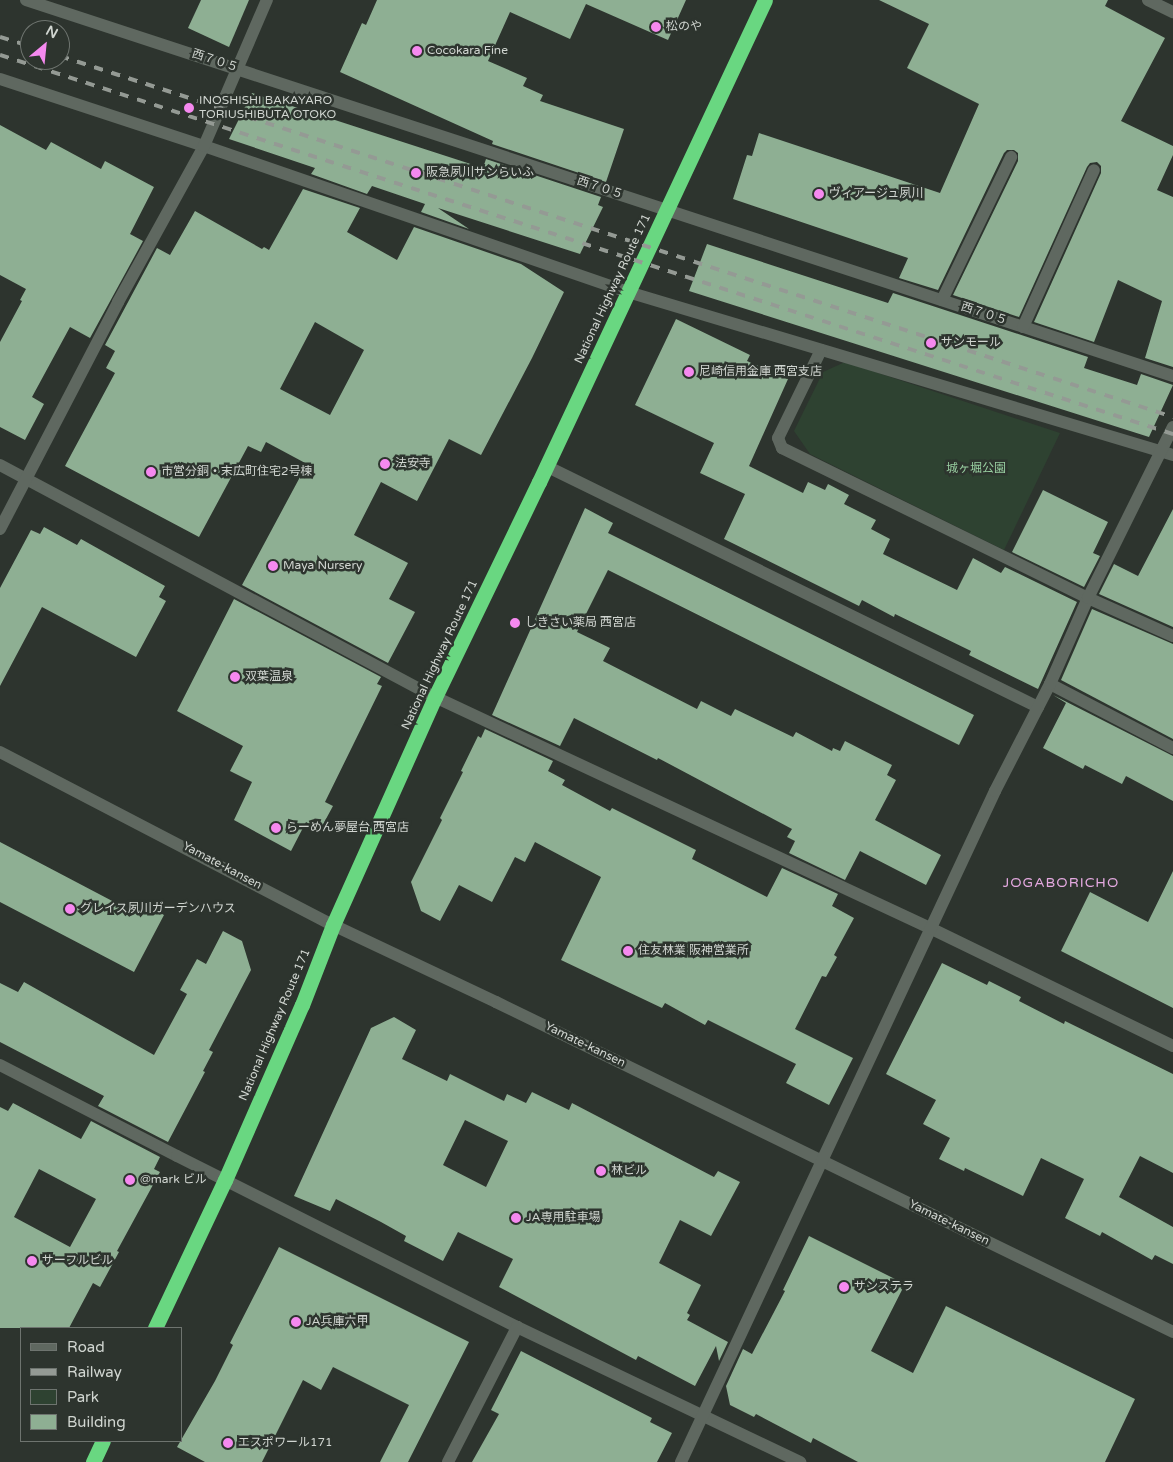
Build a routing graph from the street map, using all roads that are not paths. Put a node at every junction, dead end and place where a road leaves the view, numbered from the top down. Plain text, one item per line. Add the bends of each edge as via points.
1 (26, 0) edge
2 (267, 0) edge
3 (765, 0) edge
4 (1148, 0) edge
5 (1173, 12) edge
6 (239, 69) junction
7 (0, 79) edge
8 (204, 146) junction
9 (1011, 157) dead end
10 (1094, 170) dead end
11 (667, 210) junction
12 (628, 292) junction
13 (942, 300) junction
14 (1023, 327) junction
15 (821, 350) junction
16 (1173, 376) edge
17 (1173, 427) edge
18 (1167, 454) edge
19 (0, 464) edge
20 (546, 466) junction
21 (26, 479) junction
22 (0, 529) edge
23 (1088, 598) junction
24 (1173, 636) edge
25 (1050, 684) junction
26 (435, 697) junction
27 (1038, 708) junction
28 (1173, 748) edge
29 (0, 752) edge
30 (333, 926) junction
31 (932, 929) junction
32 (1173, 1046) edge
33 (0, 1064) edge
34 (823, 1162) junction
35 (225, 1180) junction
36 (517, 1326) junction
37 (155, 1327) edge
38 (1173, 1332) edge
39 (704, 1416) junction
40 (103, 1442) edge
41 (93, 1462) edge
42 (448, 1462) edge
43 (681, 1462) edge
44 (800, 1462) edge

1 - 6 street, 西７０５
2 - 6 street
3 - 11 highway, National Highway Route 171
4 - 5 street
6 - 8 street
6 - 11 street, 西７０５
7 - 8 street
8 - 12 street
8 - 21 street
9 - 13 street
10 - 14 street
11 - 12 highway, National Highway Route 171
11 - 13 street, 西７０５
12 - 15 street
12 - 20 highway, National Highway Route 171
13 - 14 street, 西７０５
14 - 16 street, 西７０５
15 - 18 street
15 - 23 street via 778,438 782,448
17 - 18 street
18 - 23 street
19 - 21 street
20 - 26 highway, National Highway Route 171
20 - 27 street
21 - 22 street
21 - 26 street
23 - 24 street
23 - 25 street
25 - 27 street
25 - 28 street
26 - 30 highway, National Highway Route 171
26 - 31 street
27 - 31 street via 995,791
29 - 30 street, Yamate-kansen
30 - 34 street, Yamate-kansen
30 - 35 highway, National Highway Route 171
31 - 32 street
31 - 34 street
33 - 35 street
34 - 38 street, Yamate-kansen
34 - 39 street
35 - 36 street
35 - 37 highway, National Highway Route 171
36 - 39 street
36 - 42 street
39 - 43 street
39 - 44 street
40 - 41 highway

